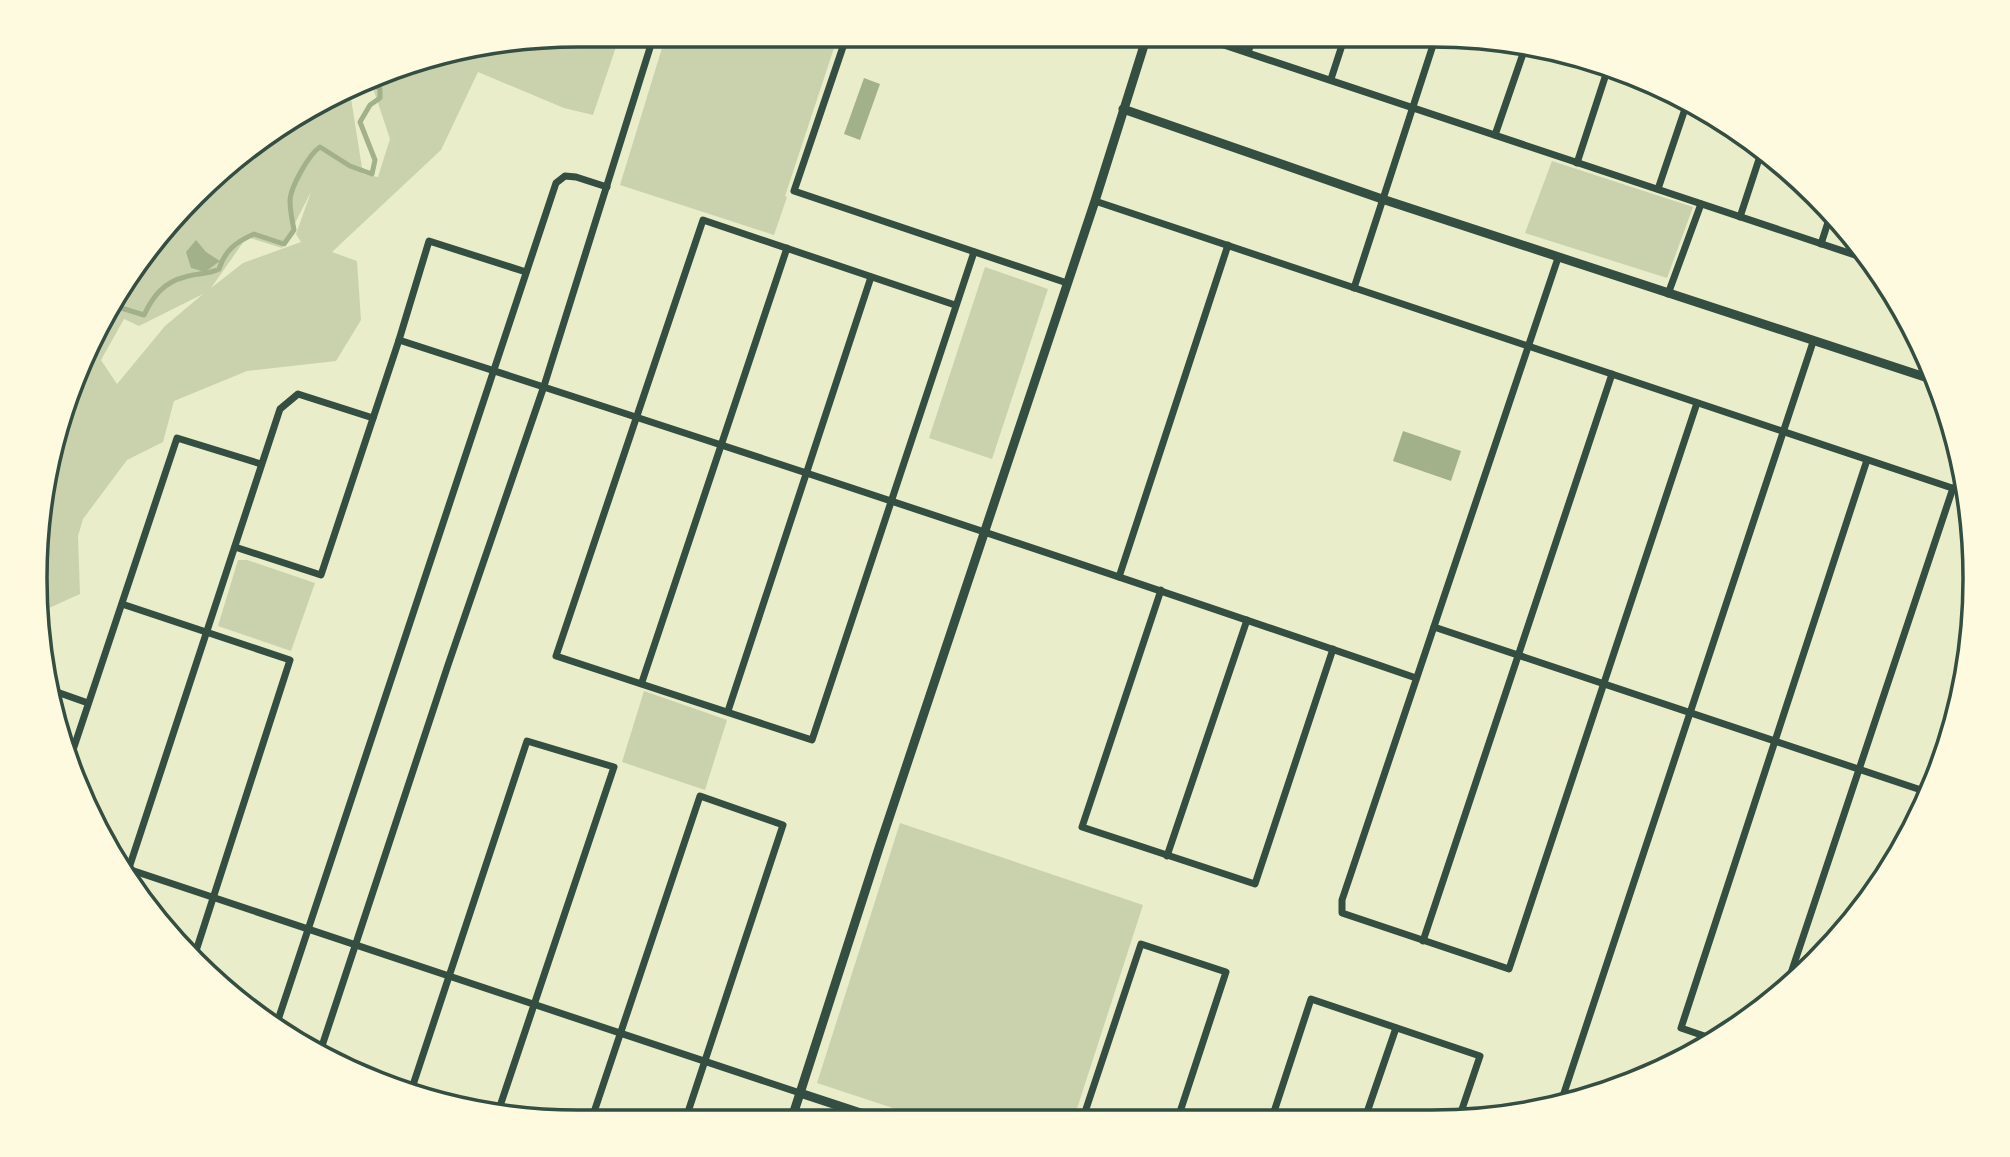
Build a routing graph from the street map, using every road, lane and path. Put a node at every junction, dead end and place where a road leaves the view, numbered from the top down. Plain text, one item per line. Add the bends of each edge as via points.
1 (650, 47) edge
2 (842, 47) edge
3 (1143, 47) edge
4 (1232, 47) edge
5 (1250, 47) edge
6 (1341, 47) edge
7 (1432, 47) edge
8 (1248, 52) junction
9 (1523, 55) edge
10 (1605, 76) edge
11 (1331, 79) junction
12 (1413, 108) junction
13 (1123, 109) junction
14 (1683, 111) edge
15 (1496, 135) junction
16 (1759, 160) edge
17 (1577, 163) junction
18 (607, 187) junction
19 (1658, 189) junction
20 (1382, 199) junction
21 (1095, 201) junction
22 (1700, 204) junction
23 (1740, 217) junction
24 (1827, 224) edge
25 (1821, 244) junction
26 (1228, 245) junction
27 (787, 248) junction
28 (974, 252) junction
29 (1852, 254) edge
30 (1558, 258) junction
31 (526, 272) junction
32 (871, 277) junction
33 (1067, 283) junction
34 (1354, 288) junction
35 (1668, 294) junction
36 (955, 305) junction
37 (399, 340) junction
38 (1813, 342) junction
39 (1529, 346) junction
40 (493, 370) junction
41 (1612, 374) junction
42 (1923, 376) edge
43 (544, 386) junction
44 (1696, 402) junction
45 (635, 416) junction
46 (373, 418) junction
47 (1783, 432) junction
48 (720, 444) junction
49 (1867, 460) junction
50 (261, 464) junction
51 (807, 472) junction
52 (1953, 488) joint
53 (892, 503) junction
54 (984, 534) junction
55 (235, 547) junction
56 (1119, 577) junction
57 (1161, 590) junction
58 (122, 604) junction
59 (1247, 620) junction
60 (1434, 627) junction
61 (207, 634) junction
62 (1333, 649) junction
63 (1520, 656) junction
64 (1416, 678) junction
65 (642, 682) junction
66 (1603, 684) junction
67 (60, 693) edge
68 (88, 703) junction
69 (728, 711) junction
70 (1690, 713) junction
71 (1774, 741) junction
72 (74, 746) edge
73 (1859, 769) junction
74 (1919, 789) edge
75 (1167, 856) junction
76 (129, 862) edge
77 (136, 872) edge
78 (214, 897) junction
79 (308, 928) junction
80 (1423, 941) junction
81 (355, 945) junction
82 (197, 948) edge
83 (1793, 968) edge
84 (450, 976) junction
85 (534, 1004) junction
86 (279, 1017) edge
87 (1396, 1028) junction
88 (619, 1032) junction
89 (1703, 1035) edge
90 (323, 1044) edge
91 (705, 1061) junction
92 (414, 1084) edge
93 (800, 1093) junction
94 (1564, 1093) edge
95 (501, 1104) edge
96 (1462, 1109) edge
97 (594, 1110) edge
98 (689, 1110) edge
99 (795, 1110) edge
100 (852, 1110) edge
101 (1086, 1110) edge
102 (1181, 1110) edge
103 (1275, 1110) edge
104 (1368, 1110) edge

1 - 18 street
2 - 28 street via 794,191
3 - 13 street
4 - 8 street
5 - 8 street
6 - 11 street
7 - 12 street
8 - 11 street
9 - 15 street
10 - 17 street
11 - 12 street
12 - 15 street
12 - 20 street
13 - 20 street
13 - 21 street
14 - 19 street
15 - 17 street
16 - 23 street
17 - 19 street
18 - 31 street via 565,176 556,183
18 - 43 street
19 - 22 street
20 - 30 street
20 - 34 street
21 - 26 street
21 - 33 street
22 - 23 street
22 - 35 street
23 - 25 street
24 - 25 street
25 - 29 street
26 - 34 street
26 - 56 street
27 - 32 street
27 - 45 street via 703,220
27 - 48 street
28 - 33 street
28 - 36 street
30 - 35 street
30 - 39 street
31 - 37 street via 429,241
31 - 40 street
32 - 36 street
32 - 51 street
33 - 54 street
34 - 39 street
35 - 38 street
36 - 53 street
37 - 40 street
37 - 46 street
38 - 42 street
38 - 47 street
39 - 41 street
39 - 60 street
40 - 43 street
40 - 79 street
41 - 44 street
41 - 63 street
43 - 45 street
43 - 81 street
44 - 47 street
44 - 66 street
45 - 48 street
45 - 65 street via 556,656
46 - 50 street via 298,394 280,409
46 - 55 street via 321,575
47 - 49 street
47 - 70 street
48 - 51 street
48 - 65 street
49 - 52 street
49 - 71 street
50 - 55 street
50 - 58 street via 177,438
51 - 53 street
51 - 69 street
52 - 73 street
53 - 54 street
53 - 69 street via 812,740
54 - 56 street
54 - 93 street
55 - 61 street
56 - 57 street
57 - 59 street
57 - 75 street via 1082,827
58 - 61 street
58 - 68 street
59 - 62 street
59 - 75 street
60 - 63 street
60 - 64 street
61 - 76 street
61 - 78 street via 290,660
62 - 64 street
62 - 75 street via 1255,884
63 - 66 street
63 - 80 street
64 - 80 street via 1342,900 1342,914
65 - 69 street
66 - 70 street
66 - 80 street via 1509,969
67 - 68 street
68 - 72 street
70 - 71 street
70 - 94 street
71 - 73 street
71 - 89 street via 1681,1028
73 - 74 street
73 - 83 street
77 - 78 street
78 - 79 street
78 - 82 street
79 - 81 street
79 - 86 street
81 - 84 street
81 - 90 street
84 - 85 street
84 - 85 street via 527,741 614,767
84 - 92 street
85 - 88 street
85 - 95 street
87 - 96 street via 1480,1056
87 - 103 street via 1311,999
87 - 104 street
88 - 91 street
88 - 91 street via 700,796 706,798 783,825
88 - 97 street
91 - 93 street
91 - 98 street
93 - 99 street
93 - 100 street
101 - 102 street via 1141,944 1226,972

